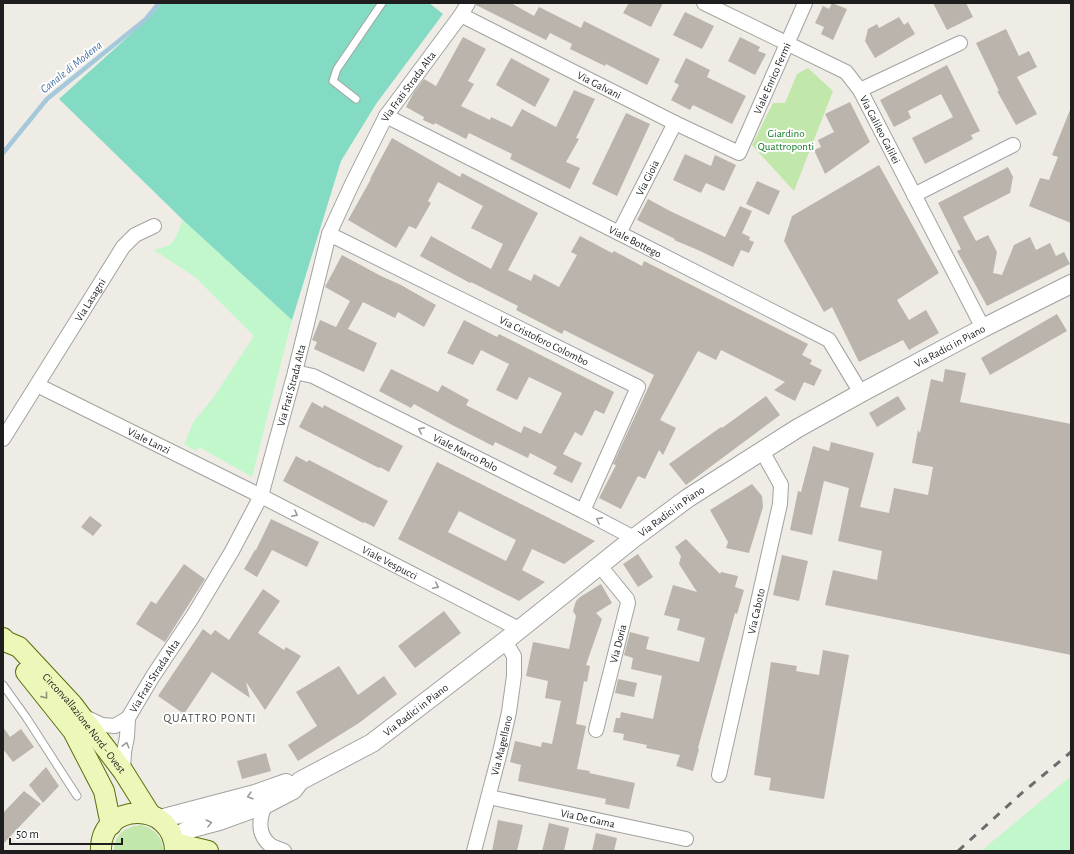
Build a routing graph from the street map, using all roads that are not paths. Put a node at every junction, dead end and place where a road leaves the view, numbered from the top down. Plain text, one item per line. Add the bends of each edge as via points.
1 (382, 3) edge
2 (468, 3) edge
3 (704, 3) edge
4 (805, 3) edge
5 (461, 15) junction
6 (960, 43) dead end
7 (787, 44) junction
8 (860, 90) junction
9 (356, 99) dead end
10 (386, 116) junction
11 (675, 123) junction
12 (1013, 145) dead end
13 (739, 153) joint
14 (914, 195) junction
15 (154, 226) dead end
16 (619, 233) junction
17 (330, 234) junction
18 (1071, 284) edge
19 (983, 328) junction
20 (295, 372) junction
21 (37, 385) junction
22 (861, 393) junction
23 (3, 439) edge
24 (762, 451) junction
25 (261, 496) junction
26 (583, 511) junction
27 (634, 538) junction
28 (600, 566) junction
29 (519, 629) junction
30 (5, 640) edge
31 (505, 641) junction
32 (3, 685) edge
33 (80, 715) junction
34 (128, 718) junction
35 (596, 730) dead end
36 (122, 771) junction
37 (718, 775) dead end
38 (300, 781) junction
39 (77, 796) dead end
40 (489, 798) junction
41 (266, 804) junction
42 (155, 817) junction
43 (111, 824) junction
44 (686, 839) dead end
45 (174, 844) edge
46 (102, 851) edge
47 (208, 851) edge
48 (284, 851) edge
49 (474, 851) edge

1 - 9 lane via 337,69 333,81
2 - 5 street, Via Frati Strada Alta
3 - 7 street, Via Galileo Galilei
4 - 7 street, Viale Enrico Fermi
5 - 10 street, Via Frati Strada Alta
5 - 11 street, Via Galvani
6 - 8 street
7 - 8 street, Via Galileo Galilei via 846,72
7 - 13 street, Viale Enrico Fermi
8 - 14 street, Via Galileo Galilei
10 - 16 street, Viale Bottego
10 - 17 street, Via Frati Strada Alta
11 - 13 street, Via Galvani
11 - 16 street, Via Gioia
12 - 14 street
14 - 19 street, Via Galileo Galilei
15 - 21 street, Via Lasagni via 135,235 123,247
16 - 22 street, Viale Bottego via 829,340
17 - 20 street, Via Frati Strada Alta
17 - 26 street, Via Cristoforo Colombo via 638,387
18 - 19 street, Via Radici in Piano
19 - 22 street, Via Radici in Piano
20 - 25 street, Via Frati Strada Alta
26 -> 20 street, Viale Marco Polo via 313,376
21 - 23 street, Via Lasagni
21 - 25 street, Viale Lanzi
22 - 24 street, Via Radici in Piano
24 - 27 street, Via Radici in Piano via 688,498
24 - 37 street, Via Caboto via 781,485 780,504
25 -> 29 street, Viale Vespucci
25 - 34 street, Via Frati Strada Alta via 232,551
27 -> 26 street, Viale Marco Polo
27 - 28 street, Via Radici in Piano
28 - 29 street, Via Radici in Piano
28 - 35 street, Via Doria via 628,603
29 - 31 street, Via Radici in Piano
30 - 33 main road, Circonvallazione Nord - Ovest via 19,647
30 -> 43 main road, Circonvallazione Nord - Ovest via 10,652 73,731 104,791
31 - 38 street, Via Radici in Piano via 372,743
31 - 40 street, Via Magellano via 514,656 514,676 509,712
32 - 39 lane
33 - 34 street via 102,725 115,726
33 - 36 main road, Circonvallazione Nord - Ovest
36 -> 34 street, Via Frati Strada Alta via 128,737
36 - 42 main road, Circonvallazione Nord - Ovest
38 - 41 street, Via Radici in Piano via 293,790
38 -> 42 street, Via Radici in Piano
40 - 44 street, Via De Gama
40 - 49 street, Via Magellano
45 -> 41 street, Via Radici in Piano via 189,829
41 - 48 street via 260,823 263,834 269,844
42 - 43 main road, Via Radici in Piano via 142,812 133,813
42 - 45 main road via 168,828
43 - 46 main road via 102,840
45 - 47 main road

